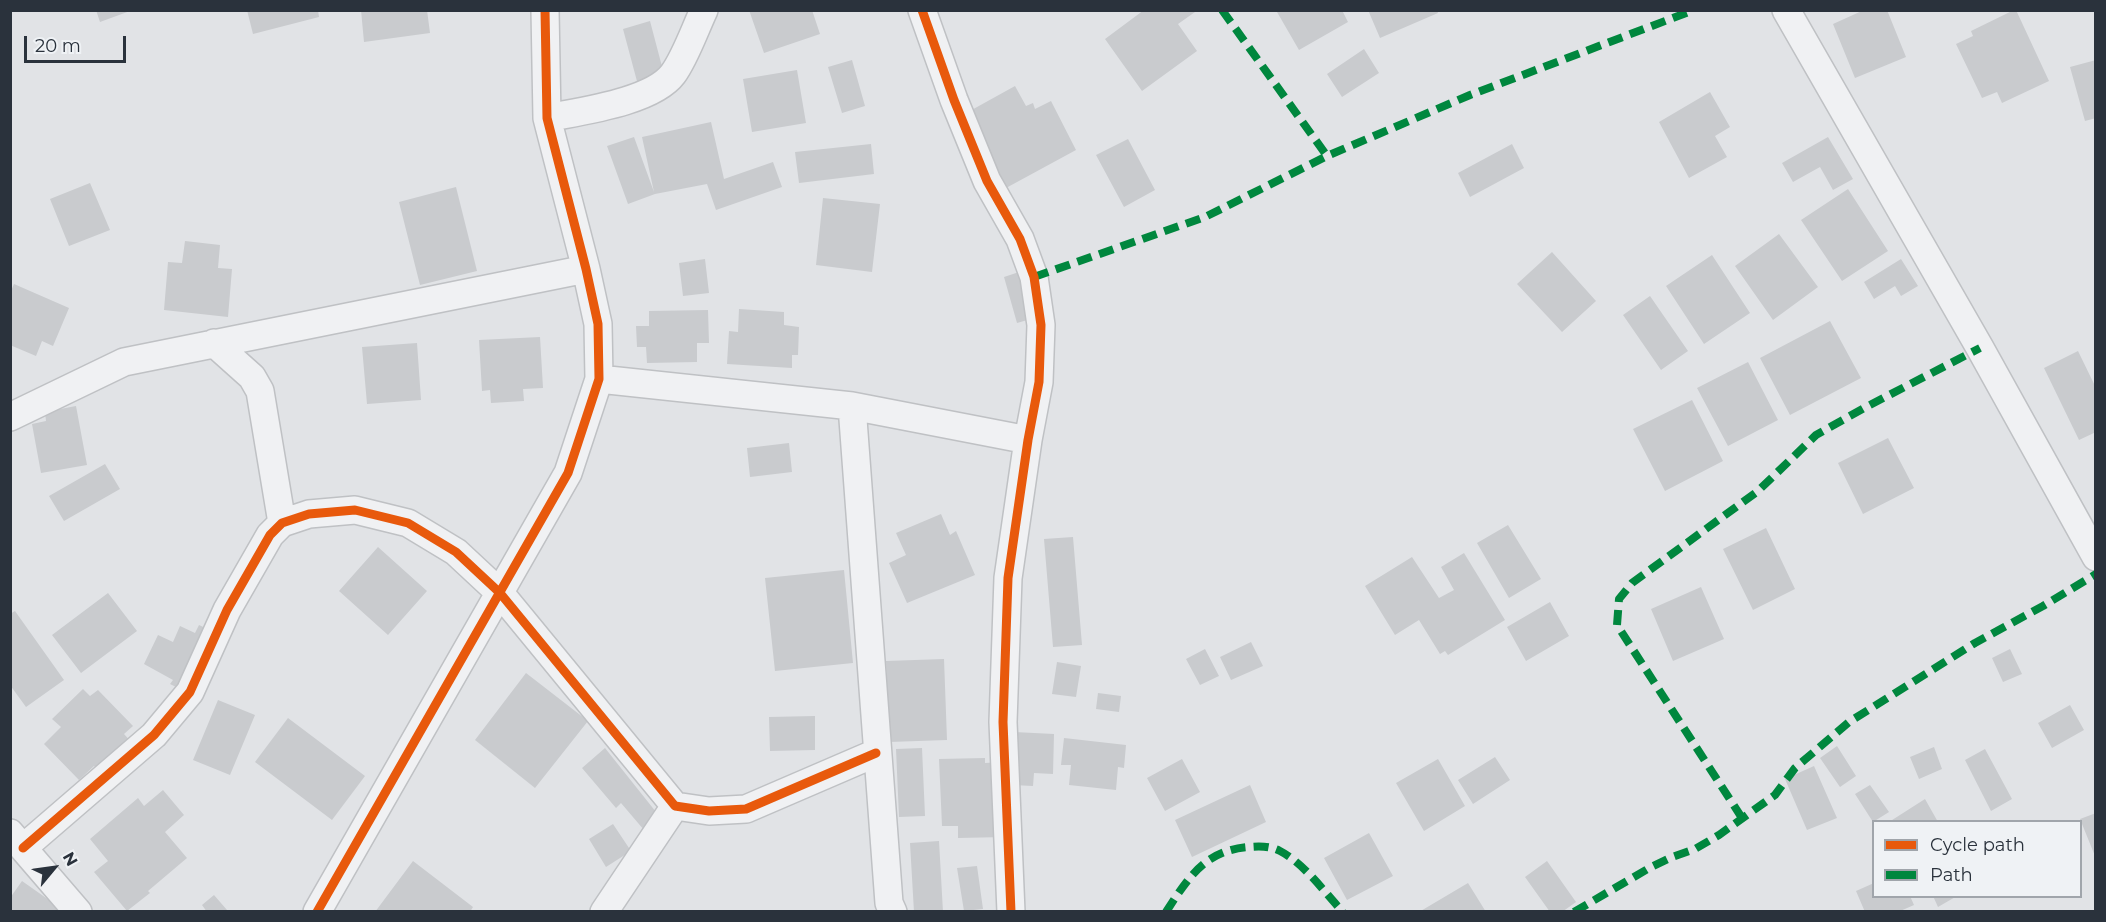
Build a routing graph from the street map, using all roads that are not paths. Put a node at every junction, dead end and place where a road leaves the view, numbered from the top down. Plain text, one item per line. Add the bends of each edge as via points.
1 (545, 10) edge
2 (704, 10) edge
3 (922, 10) edge
4 (1786, 10) edge
5 (547, 118) junction
6 (586, 269) junction
7 (214, 343) junction
8 (599, 380) junction
9 (852, 406) junction
10 (10, 417) edge
11 (1028, 440) junction
12 (282, 523) junction
13 (2096, 557) edge
14 (500, 593) junction
15 (876, 753) junction
16 (675, 806) junction
17 (17, 840) edge
18 (78, 912) edge
19 (317, 912) edge
20 (604, 912) edge
21 (893, 912) edge
22 (1011, 912) edge

1 - 5 street
2 - 5 street via 665,84 613,104
3 - 11 street via 987,181 1020,239 1034,277 1041,325 1039,382
4 - 13 street
5 - 6 street
6 - 7 street
6 - 8 street via 598,324
7 - 10 street via 124,362
7 - 12 street via 252,377 260,391
8 - 9 street
8 - 14 street via 568,473
9 - 11 street
9 - 15 street
11 - 22 street via 1008,578 1003,722
12 - 14 street via 309,514 355,510 408,523 456,552
12 - 17 street via 270,535 226,610 190,692 154,735
14 - 16 street
14 - 19 street
15 - 16 street via 746,809 709,811
15 - 21 street via 889,903
16 - 20 street
17 - 18 street

